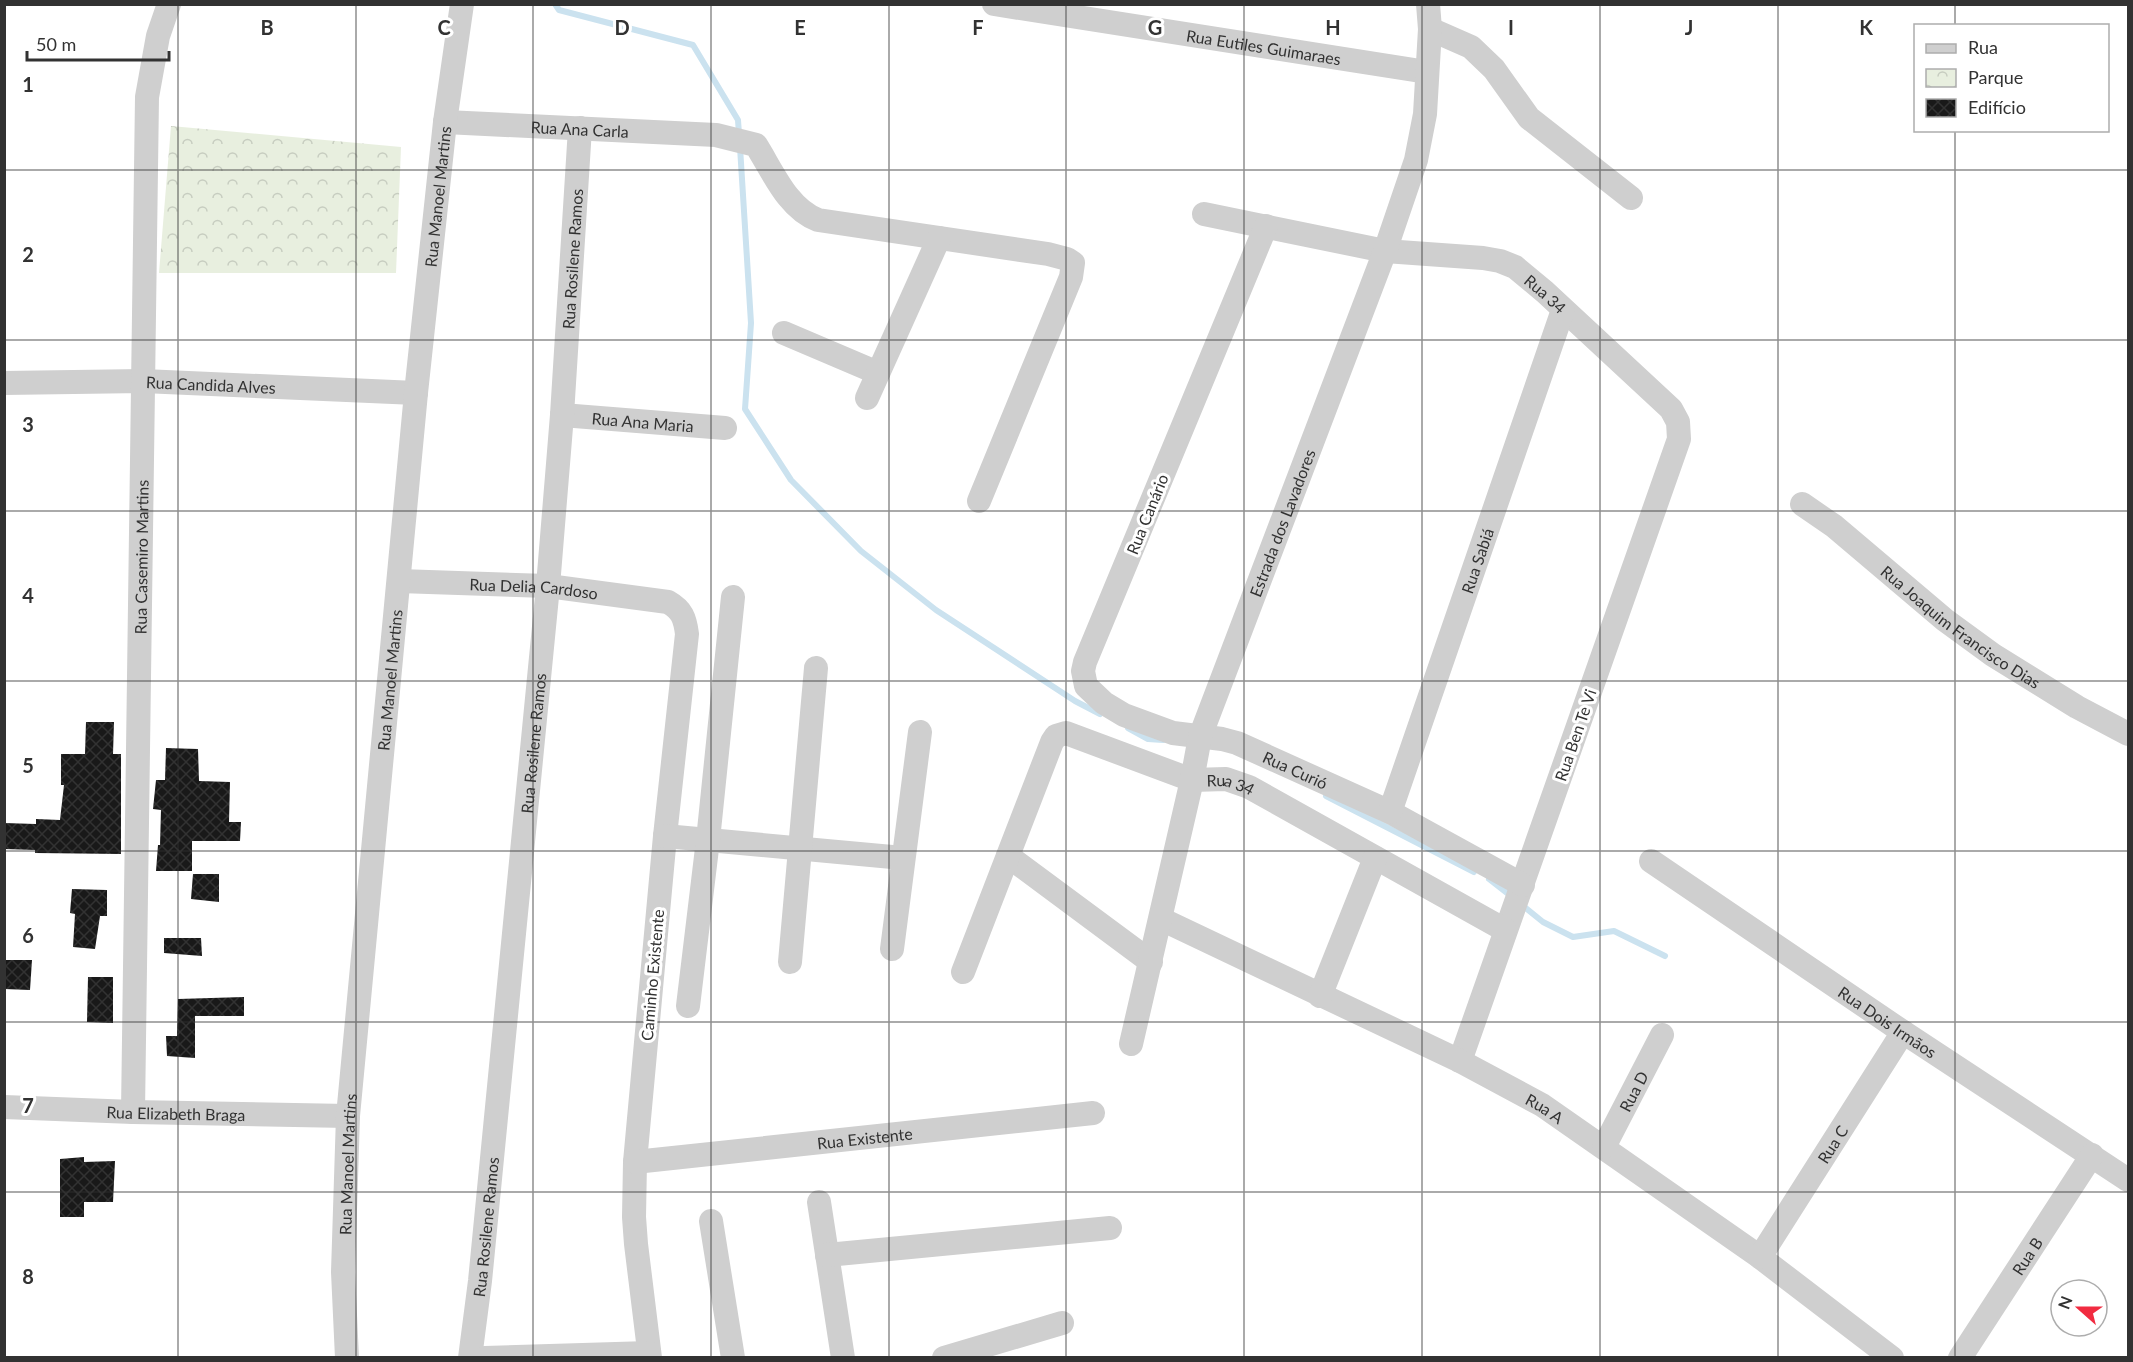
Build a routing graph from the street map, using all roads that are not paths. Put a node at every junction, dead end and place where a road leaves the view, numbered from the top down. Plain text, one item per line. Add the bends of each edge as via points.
1 (169, 4) edge
2 (462, 4) edge
3 (994, 4) edge
4 (1428, 4) edge
5 (1430, 29) junction
6 (1427, 72) junction
7 (445, 122) junction
8 (580, 128) junction
9 (1631, 198) dead end
10 (1203, 214) dead end
11 (1266, 226) junction
12 (939, 238) junction
13 (1385, 251) junction
14 (1563, 310) junction
15 (784, 333) dead end
16 (878, 372) junction
17 (143, 381) junction
18 (4, 383) edge
19 (416, 393) junction
20 (867, 398) dead end
21 (1671, 409) joint
22 (562, 415) junction
23 (724, 428) dead end
24 (979, 501) dead end
25 (1802, 504) dead end
26 (399, 581) junction
27 (548, 586) junction
28 (733, 597) dead end
29 (668, 602) joint
30 (816, 668) dead end
31 (920, 732) dead end
32 (2128, 734) edge
33 (1200, 739) junction
34 (1193, 773) junction
35 (1390, 812) junction
36 (665, 836) junction
37 (708, 840) junction
38 (801, 848) junction
39 (1008, 856) junction
40 (903, 858) junction
41 (1375, 858) junction
42 (1651, 861) dead end
43 (1521, 890) junction
44 (1161, 919) junction
45 (1508, 924) junction
46 (892, 949) dead end
47 (790, 962) dead end
48 (1150, 962) junction
49 (963, 972) dead end
50 (1320, 996) junction
51 (688, 1006) dead end
52 (1903, 1032) junction
53 (1662, 1035) dead end
54 (1131, 1044) dead end
55 (1460, 1061) junction
56 (4, 1107) edge
57 (133, 1113) junction
58 (1094, 1113) dead end
59 (348, 1116) junction
60 (1604, 1147) junction
61 (2092, 1155) junction
62 (635, 1162) junction
63 (2128, 1180) edge
64 (819, 1202) dead end
65 (711, 1221) dead end
66 (1110, 1228) dead end
67 (827, 1255) junction
68 (1760, 1257) junction
69 (1062, 1323) dead end
70 (650, 1355) edge
71 (347, 1358) edge
72 (470, 1358) edge
73 (485, 1358) edge
74 (733, 1358) edge
75 (843, 1358) edge
76 (944, 1358) edge
77 (1892, 1358) edge
78 (1960, 1358) edge

1 - 17 street, Rua Casemiro Martins via 158,36 147,97
2 - 7 street, Rua Manoel Martins
3 - 6 street, Rua Eutiles Guimaraes
4 - 5 street, Estrada dos Lavadores
5 - 6 street, Estrada dos Lavadores
5 - 9 street via 1471,47 1494,69 1529,118
6 - 13 street, Estrada dos Lavadores via 1422,136
7 - 8 street, Rua Ana Carla
7 - 19 street, Rua Manoel Martins
8 - 12 street, Rua Ana Carla via 716,135 756,146 783,189 809,217
8 - 22 street, Rua Rosilene Ramos
10 - 11 street
11 - 13 street
11 - 33 street, Rua Canário via 1083,671 1091,692 1124,715
12 - 16 street
12 - 24 street, Rua Ana Carla via 1048,254 1073,263 1071,277
13 - 14 street, Rua 34 via 1500,261 1525,273
13 - 33 street, Estrada dos Lavadores
14 - 21 street, Rua 34
14 - 35 street, Rua Sabiá
15 - 16 street
16 - 20 street
17 - 18 street, Rua Candida Alves
17 - 19 street, Rua Candida Alves
17 - 57 street, Rua Casemiro Martins
19 - 26 street, Rua Manoel Martins
21 - 43 street, Rua Ben Te Vi via 1678,422 1679,439
22 - 23 street, Rua Ana Maria
22 - 27 street, Rua Rosilene Ramos
25 - 32 street, Rua Joaquim Francisco Dias via 1993,655
26 - 27 street, Rua Delia Cardoso
26 - 59 street, Rua Manoel Martins
27 - 29 street, Rua Delia Cardoso
27 - 72 street, Rua Rosilene Ramos
28 - 37 street
29 - 36 street, Caminho Existente via 681,609 687,634
30 - 38 street
31 - 40 street
33 - 34 street, Estrada dos Lavadores
33 - 35 street, Rua Curió via 1237,743
34 - 39 street, Rua 34 via 1060,734 1052,742
34 - 41 street, Rua 34 via 1249,787
34 - 44 street, Estrada dos Lavadores
35 - 43 street
36 - 37 street
36 - 62 street, Caminho Existente
37 - 38 street
37 - 51 street
38 - 40 street
38 - 47 street
39 - 48 street
39 - 49 street, Rua 34
40 - 46 street
41 - 45 street, Rua 34
41 - 50 street
42 - 52 street, Rua Dois Irmãos
43 - 45 street, Rua Ben Te Vi
44 - 48 street, Estrada dos Lavadores
44 - 50 street, Rua A
45 - 55 street, Rua Ben Te Vi
48 - 54 street, Estrada dos Lavadores
50 - 55 street, Rua A
52 - 61 street, Rua Dois Irmãos
52 - 68 street, Rua C
53 - 60 street, Rua D
55 - 60 street, Rua A via 1542,1105
56 - 57 street, Rua Elizabeth Braga
57 - 59 street, Rua Elizabeth Braga
58 - 62 street, Rua Existente
59 - 71 street, Rua Manoel Martins via 343,1272
60 - 68 street, Rua A
61 - 63 street, Rua Dois Irmãos
61 - 78 street, Rua B
62 - 70 street, Caminho Existente via 636,1244
64 - 67 street
65 - 74 street
66 - 67 street
67 - 75 street
68 - 77 street, Rua A
69 - 76 street
70 - 73 street

